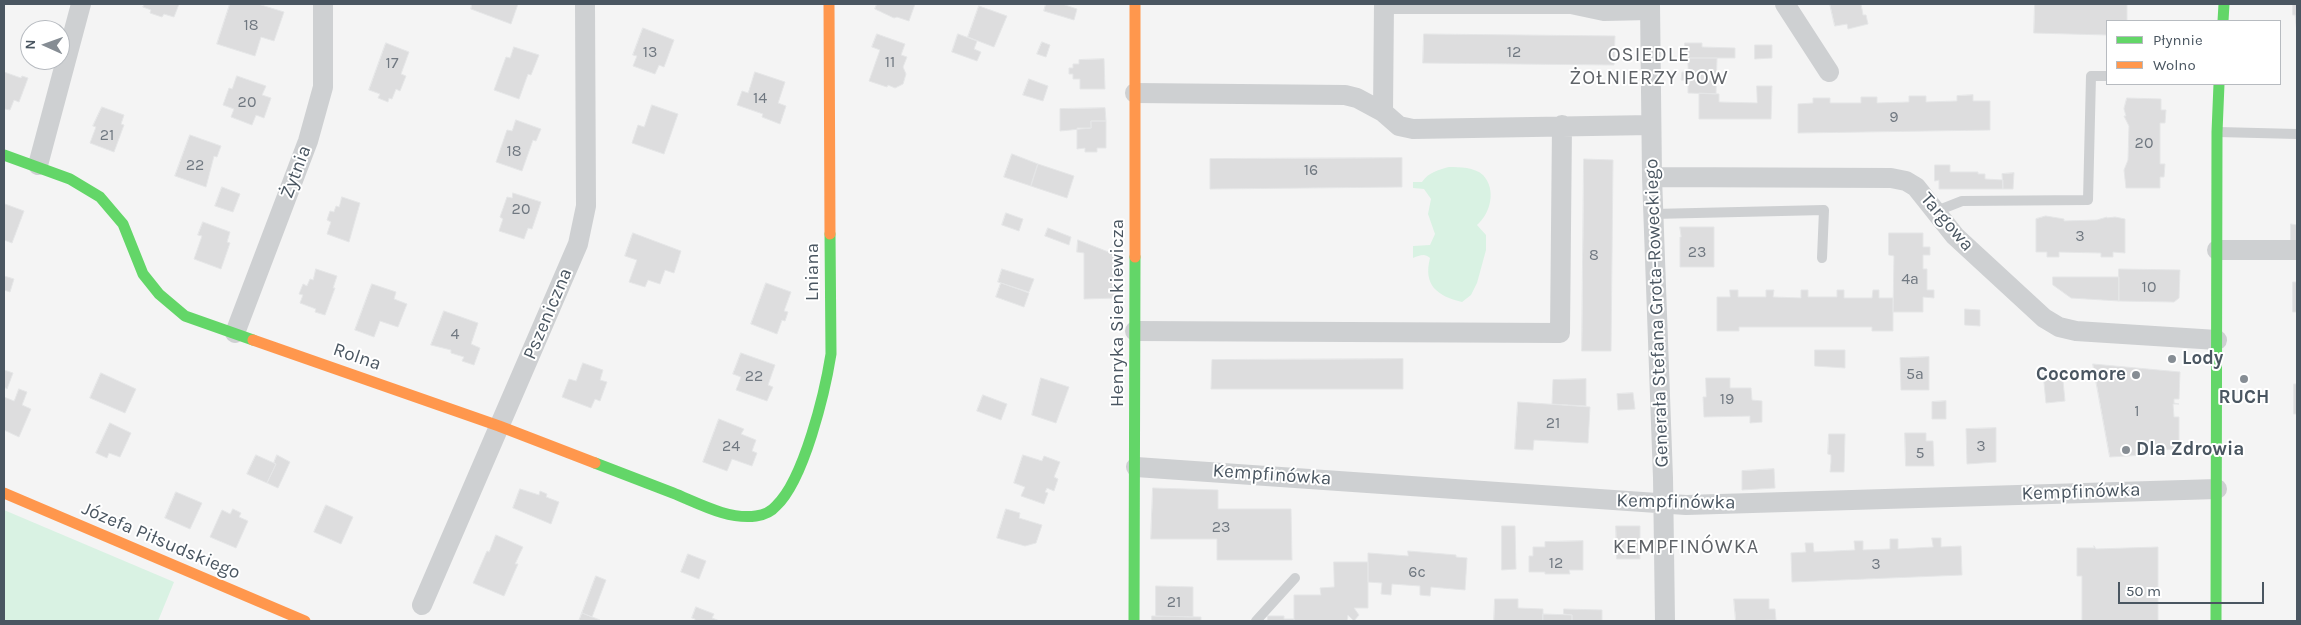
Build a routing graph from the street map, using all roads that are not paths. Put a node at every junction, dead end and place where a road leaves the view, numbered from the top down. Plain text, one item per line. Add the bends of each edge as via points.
1 (81, 4) edge
2 (323, 4) edge
3 (585, 4) edge
4 (829, 4) edge
5 (1136, 4) edge
6 (1786, 4) edge
7 (2224, 4) edge
8 (1650, 7) edge
9 (2223, 20) edge
10 (1829, 72) dead end
11 (2106, 76) edge
12 (2218, 85) edge
13 (1136, 93) junction
14 (1383, 112) junction
15 (1562, 125) junction
16 (1651, 125) junction
17 (2217, 132) junction
18 (2297, 134) edge
19 (4, 155) edge
20 (38, 165) junction
21 (1652, 177) junction
22 (1934, 212) junction
23 (1653, 214) junction
24 (2217, 250) junction
25 (2297, 250) edge
26 (1822, 258) dead end
27 (1135, 332) junction
28 (235, 333) junction
29 (2217, 340) junction
30 (499, 426) junction
31 (1136, 467) junction
32 (2218, 489) junction
33 (4, 493) edge
34 (1663, 504) junction
35 (756, 516) joint
36 (1295, 578) dead end
37 (422, 605) dead end
38 (305, 621) edge
39 (1134, 621) edge
40 (1256, 621) edge
41 (1665, 621) edge
42 (2216, 621) edge

1 - 20 street
2 - 28 street, Żytnia via 323,87 308,141
3 - 30 street, Pszeniczna via 584,216 578,244
4 - 35 street, Lniana via 831,354 790,490 777,506
5 - 13 street, Henryka Sienkiewicza
6 - 10 street
7 - 9 street
8 - 14 street via 1604,11 1571,4 1384,4
8 - 16 street, Generała Stefana Grota-Roweckiego
11 - 22 lane via 2091,76 2088,200 1962,200
12 - 17 street
13 - 14 street via 1345,95
13 - 27 street, Henryka Sienkiewicza
14 - 15 street via 1399,126 1413,129
15 - 16 street
15 - 27 street via 1560,333
16 - 21 street, Generała Stefana Grota-Roweckiego
17 - 18 lane
17 - 24 street
19 - 20 street, Rolna
20 - 28 street, Rolna via 77,181 107,204 123,224 140,269 158,295 185,316
21 - 22 street, Targowa via 1892,178 1906,181 1916,188
21 - 23 street, Generała Stefana Grota-Roweckiego
22 - 29 street, Targowa via 1969,249 2044,318 2059,327 2098,334
23 - 26 lane via 1824,210
23 - 34 street, Generała Stefana Grota-Roweckiego
24 - 25 street
24 - 29 street
27 - 31 street, Henryka Sienkiewicza
28 - 30 street, Rolna
29 - 32 street
30 - 35 street, Rolna via 718,511 738,517
30 - 37 street, Pszeniczna
31 - 34 street, Kempfinówka
31 - 39 street, Henryka Sienkiewicza
32 - 34 street, Kempfinówka
32 - 42 street
33 - 38 street, Józefa Piłsudskiego
34 - 41 street, Generała Stefana Grota-Roweckiego
36 - 40 lane

